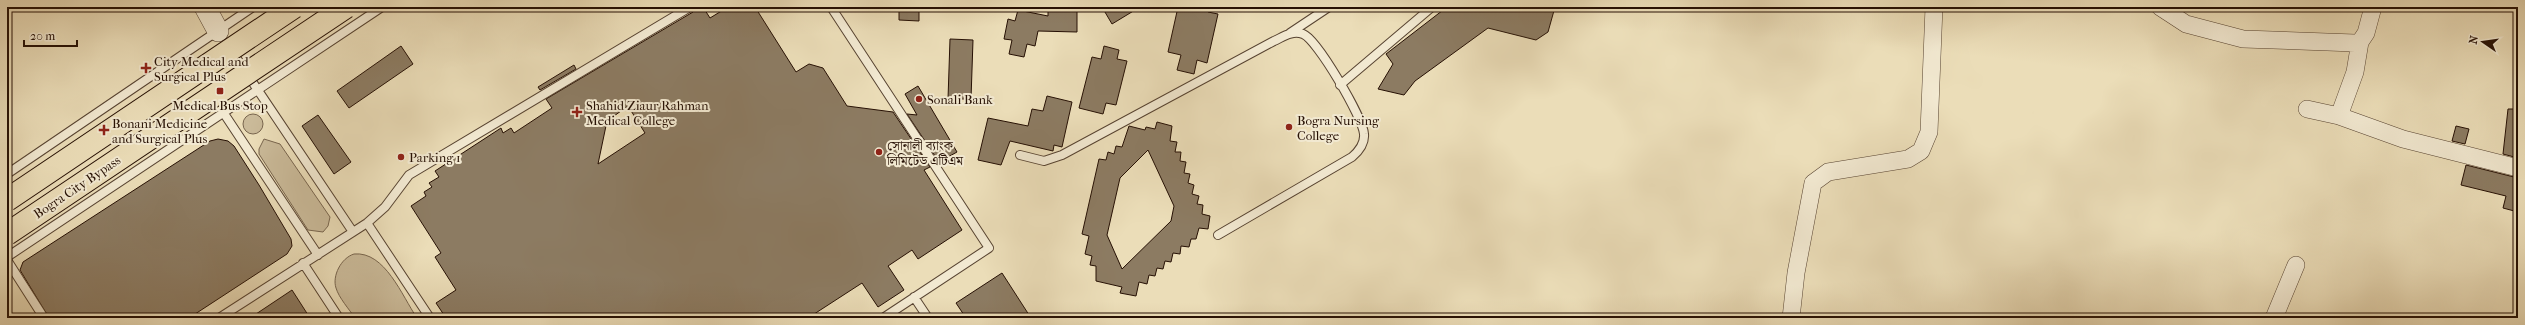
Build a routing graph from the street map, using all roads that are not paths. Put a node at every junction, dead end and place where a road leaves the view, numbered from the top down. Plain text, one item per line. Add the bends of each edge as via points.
1 (205, 7) edge
2 (253, 7) edge
3 (294, 7) edge
4 (346, 7) edge
5 (382, 7) edge
6 (690, 7) edge
7 (831, 7) edge
8 (1328, 7) edge
9 (1432, 7) edge
10 (1934, 7) edge
11 (2160, 7) edge
12 (2373, 7) edge
13 (1286, 35) junction
14 (222, 37) junction
15 (2360, 42) junction
16 (1340, 85) junction
17 (258, 89) junction
18 (2307, 109) dead end
19 (223, 112) junction
20 (2340, 116) junction
21 (1020, 155) dead end
22 (2518, 168) edge
23 (7, 174) edge
24 (7, 200) edge
25 (367, 223) junction
26 (353, 232) junction
27 (7, 234) edge
28 (1218, 235) dead end
29 (318, 255) junction
30 (7, 257) edge
31 (7, 260) edge
32 (303, 264) junction
33 (2296, 265) dead end
34 (914, 297) junction
35 (44, 318) edge
36 (219, 318) edge
37 (339, 318) edge
38 (430, 318) edge
39 (882, 318) edge
40 (928, 318) edge
41 (1792, 318) edge
42 (2274, 318) edge

1 - 14 street
2 - 14 lane
3 - 24 highway, bridge
4 - 27 highway, Bogra City Bypass, bridge
5 - 17 lane
6 - 25 lane via 409,175 385,207
7 - 34 lane via 988,248
8 - 13 lane
9 - 16 lane
10 - 41 street via 1928,132 1921,151 1908,159 1828,172 1814,183 1796,273
11 - 15 street via 2186,24 2243,39
12 - 15 street via 2366,33
13 - 16 lane via 1298,33 1312,39
13 - 21 lane via 1062,155 1044,161
14 - 17 lane
14 - 23 lane
15 - 20 street via 2355,72
16 - 28 lane via 1362,124 1364,138 1358,151 1352,157
17 - 19 lane
17 - 26 lane
18 - 20 street
19 - 29 lane
19 - 30 lane
20 - 22 street via 2403,139
25 - 26 lane
25 - 38 lane
26 - 29 lane
29 - 32 lane
31 - 35 lane
32 - 36 lane
32 - 37 lane
33 - 42 street
34 - 39 lane
34 - 40 lane

